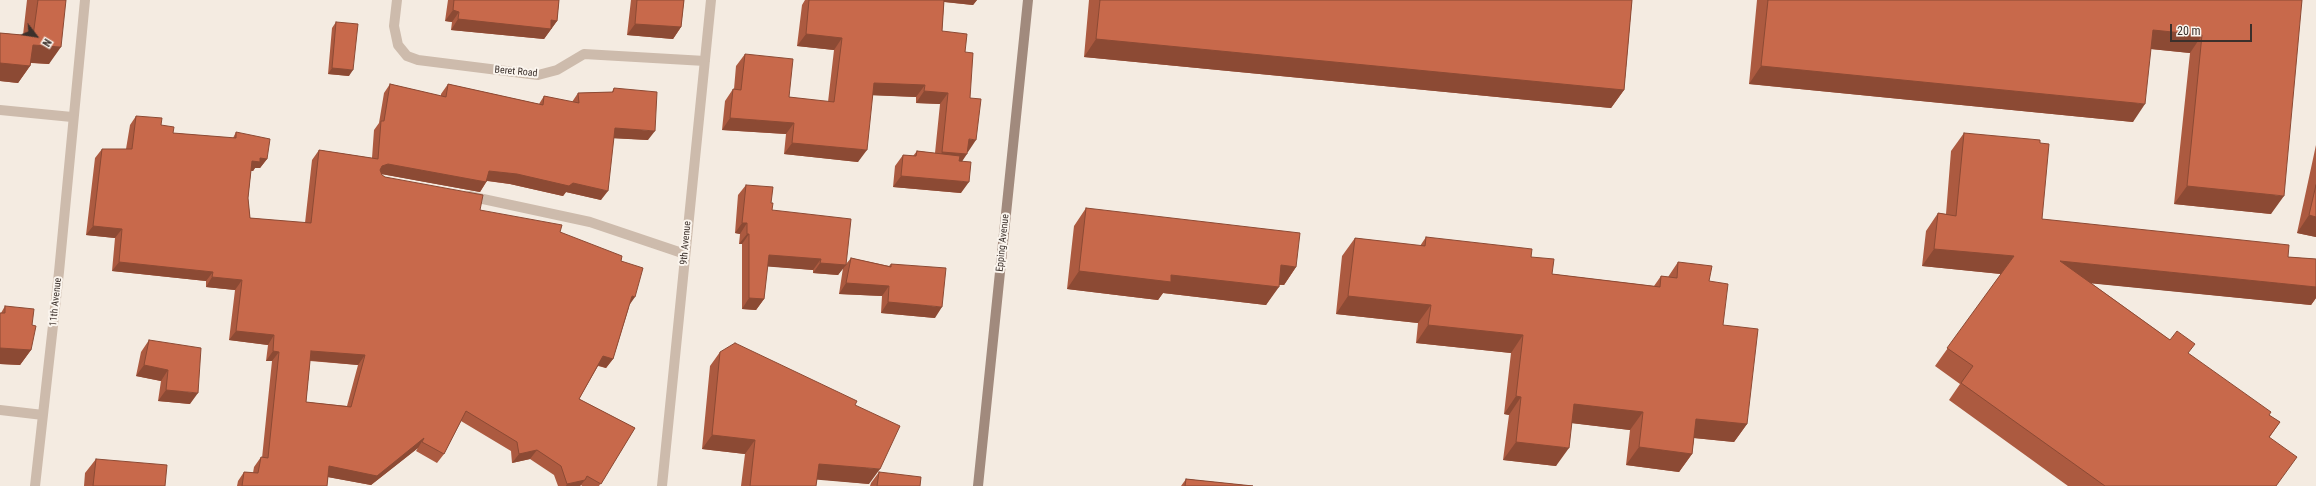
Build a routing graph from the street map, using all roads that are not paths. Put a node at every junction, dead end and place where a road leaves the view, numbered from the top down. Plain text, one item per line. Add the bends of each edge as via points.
1 (85, 0) edge
2 (397, 0) edge
3 (711, 0) edge
4 (1028, 0) edge
5 (705, 61) junction
6 (0, 110) edge
7 (72, 117) junction
8 (459, 194) edge
9 (685, 254) junction
10 (0, 410) edge
11 (43, 415) junction
12 (35, 486) edge
13 (662, 486) edge
14 (978, 486) edge

1 - 7 street, 11th Avenue
2 - 5 street, Beret Road via 394,26 398,45 407,56 418,60 538,75 557,70 584,54
3 - 5 street, 9th Avenue
4 - 14 street, Epping Avenue
5 - 9 street, 9th Avenue
6 - 7 street
7 - 11 street, 11th Avenue via 59,272
8 - 9 street via 590,222
9 - 13 street, 9th Avenue
10 - 11 street
11 - 12 street, 11th Avenue

